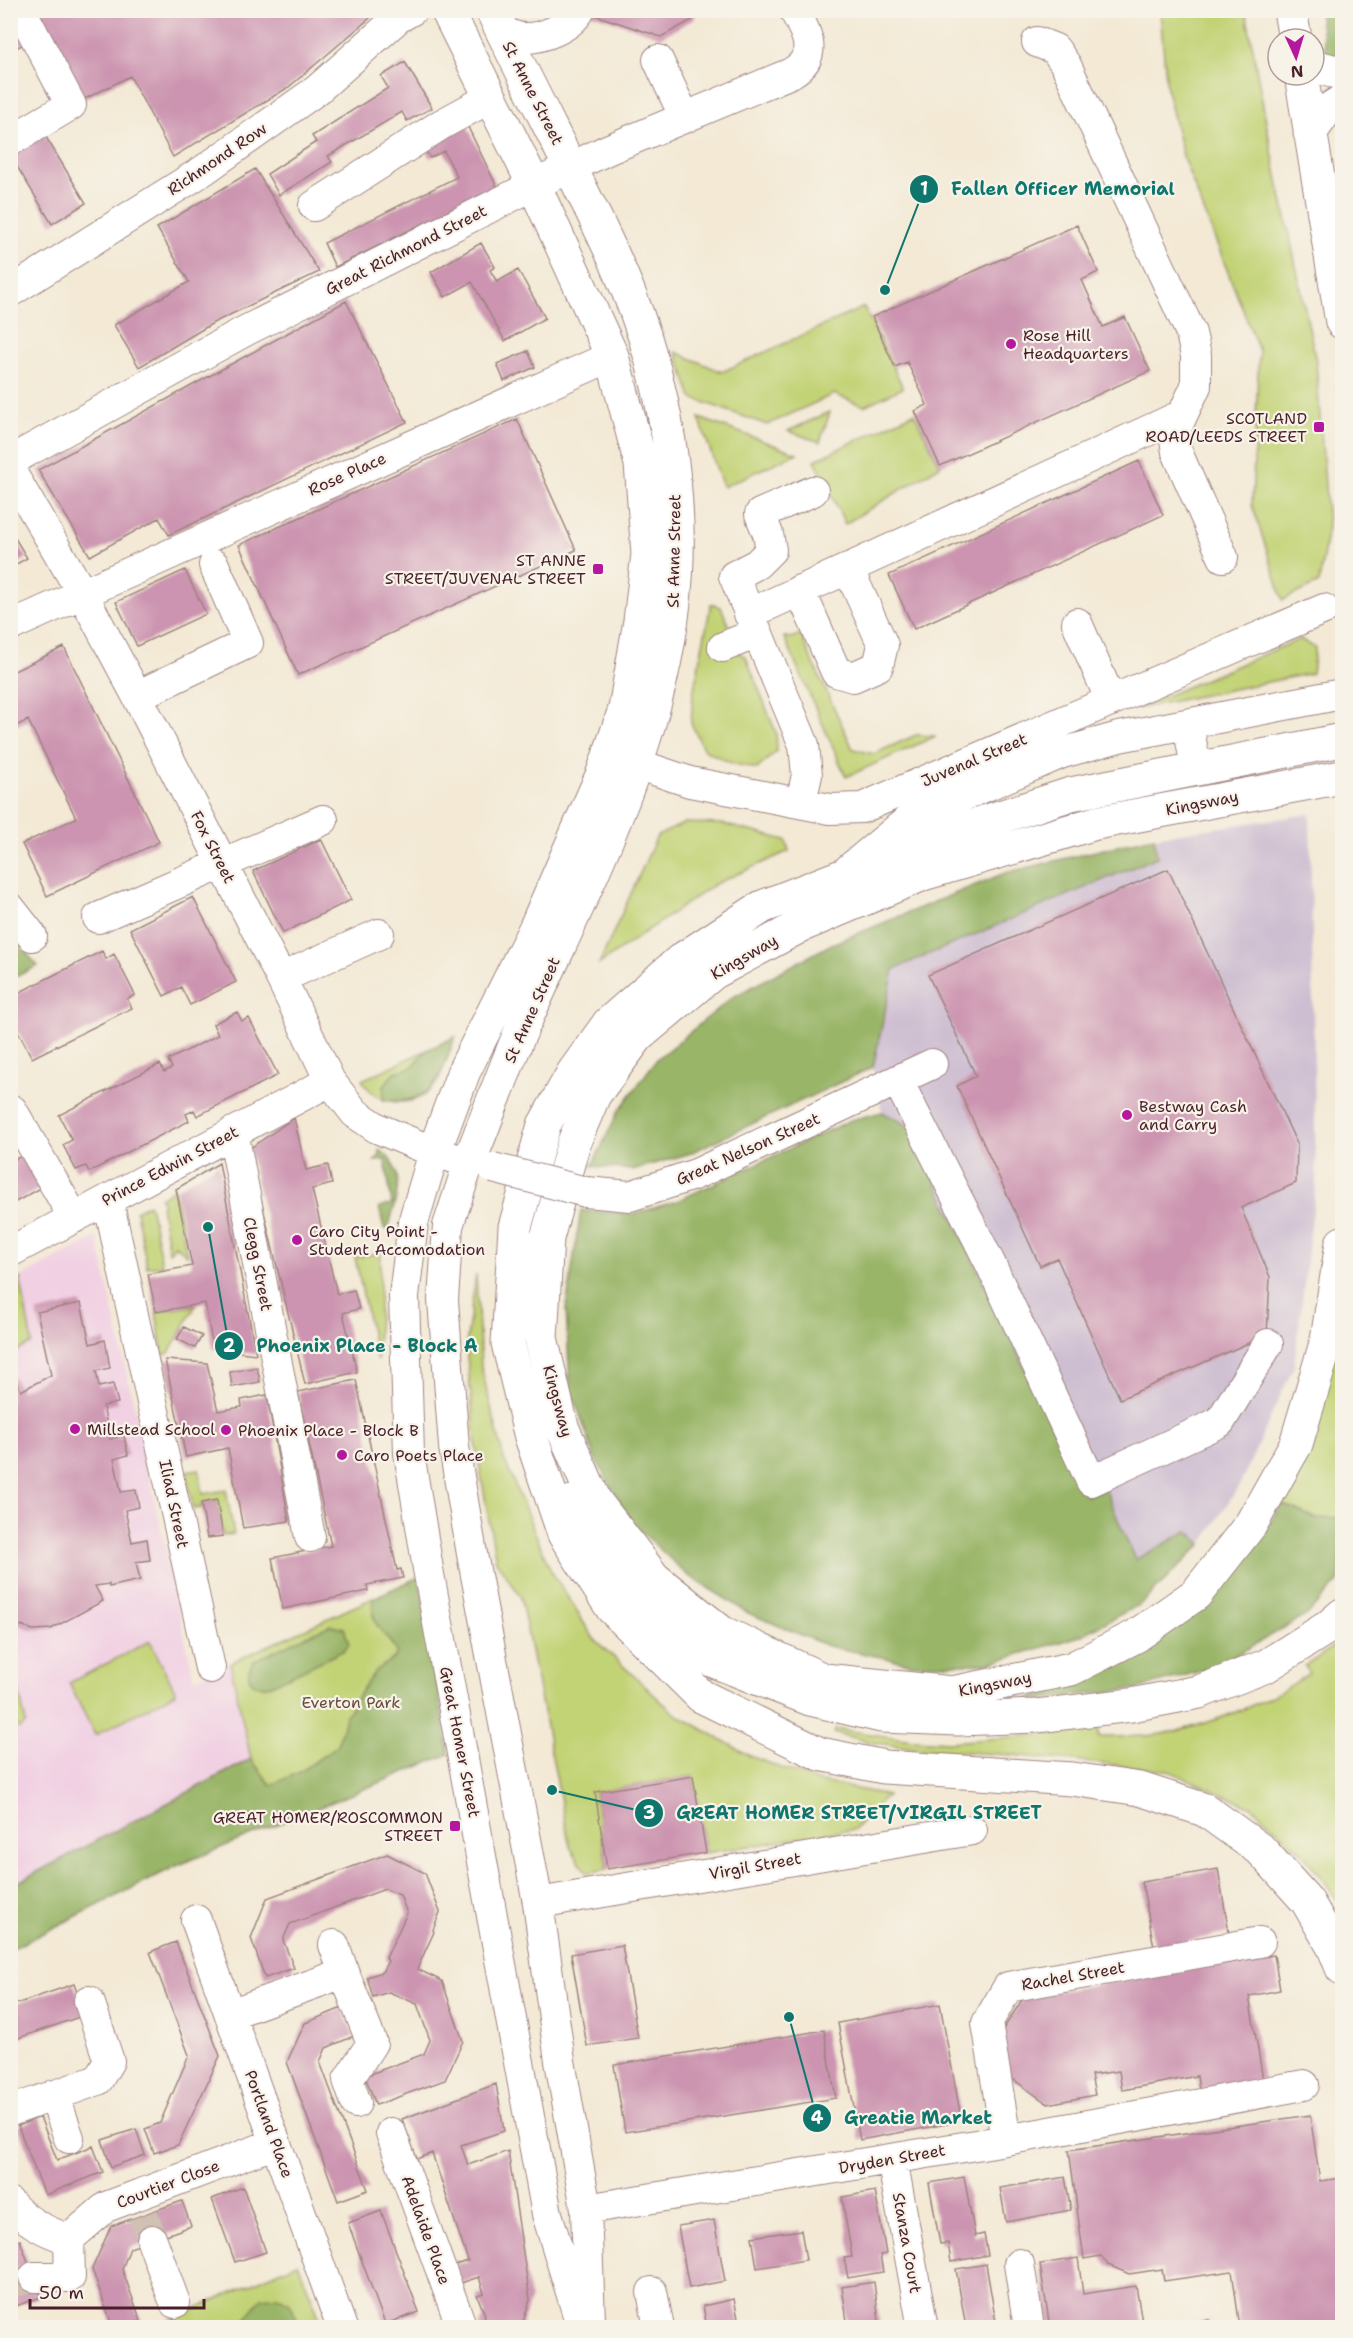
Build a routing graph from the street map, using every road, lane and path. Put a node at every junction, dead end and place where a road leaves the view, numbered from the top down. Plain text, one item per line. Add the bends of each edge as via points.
1 (21, 10) edge
2 (412, 10) edge
3 (447, 10) edge
4 (580, 10) edge
5 (1290, 10) edge
6 (801, 12) edge
7 (497, 22) edge
8 (1293, 27) edge
9 (1037, 42) dead end
10 (658, 60) dead end
11 (1326, 69) edge
12 (1342, 71) edge
13 (1303, 87) edge
14 (490, 98) junction
15 (1342, 101) edge
16 (685, 118) junction
17 (1310, 133) junction
18 (10, 141) edge
19 (570, 168) junction
20 (534, 185) junction
21 (314, 206) dead end
22 (10, 292) edge
23 (1342, 322) edge
24 (612, 356) junction
25 (1182, 415) junction
26 (10, 461) edge
27 (10, 470) edge
28 (813, 491) dead end
29 (1224, 557) dead end
30 (214, 565) dead end
31 (848, 568) junction
32 (801, 590) junction
33 (82, 593) junction
34 (1324, 609) dead end
35 (753, 623) junction
36 (1077, 623) dead end
37 (10, 626) edge
38 (723, 647) dead end
39 (137, 696) junction
40 (1330, 696) edge
41 (1111, 701) junction
42 (1188, 724) junction
43 (1334, 742) edge
44 (622, 759) junction
45 (1196, 768) junction
46 (1342, 777) edge
47 (801, 802) junction
48 (322, 820) dead end
49 (222, 864) junction
50 (840, 876) junction
51 (10, 908) edge
52 (98, 918) dead end
53 (379, 934) dead end
54 (32, 936) dead end
55 (281, 978) junction
56 (932, 1064) dead end
57 (330, 1081) junction
58 (890, 1085) junction
59 (10, 1111) edge
60 (232, 1132) junction
61 (434, 1152) junction
62 (481, 1165) junction
63 (108, 1200) junction
64 (74, 1218) junction
65 (1342, 1243) edge
66 (10, 1252) edge
67 (1268, 1344) dead end
68 (531, 1437) junction
69 (310, 1536) dead end
70 (1342, 1615) edge
71 (210, 1668) dead end
72 (972, 1830) dead end
73 (538, 1903) junction
74 (196, 1920) dead end
75 (1260, 1942) dead end
76 (334, 1945) dead end
77 (1342, 1968) edge
78 (344, 1973) junction
79 (89, 2001) dead end
80 (230, 2014) junction
81 (1304, 2085) dead end
82 (54, 2096) junction
83 (356, 2103) dead end
84 (10, 2111) edge
85 (391, 2133) dead end
86 (69, 2138) dead end
87 (1006, 2140) junction
88 (276, 2143) junction
89 (892, 2159) junction
90 (586, 2209) junction
91 (15, 2215) edge
92 (144, 2217) junction
93 (69, 2239) junction
94 (1019, 2264) dead end
95 (34, 2277) tunnel mouth
96 (175, 2303) dead end
97 (342, 2328) edge
98 (462, 2328) edge
99 (582, 2328) edge
100 (590, 2328) edge
101 (922, 2328) edge
102 (1029, 2328) edge

1 - 18 street via 71,105
2 - 22 street, Richmond Row via 317,90 214,163
3 - 14 main road, St Anne Street
4 - 7 street via 566,24 542,36 522,38
5 - 8 main road
6 - 16 street, Great Richmond Street via 809,47 802,67
7 - 19 main road, St Anne Street
9 - 25 street via 1054,49 1066,65 1191,333 1196,386
10 - 16 street
11 - 12 main road
13 - 17 main road
14 - 20 main road, St Anne Street
14 - 21 street
15 - 17 main road via 1325,112
16 - 19 street, Great Richmond Street
17 - 23 main road
19 - 20 street, Great Richmond Street
19 - 44 main road, St Anne Street via 622,274 650,356 675,485 675,601 665,666 646,736
20 - 24 main road, St Anne Street
20 - 26 street, Great Richmond Street via 245,331
24 - 33 street, Rose Place
24 - 44 main road, St Anne Street via 641,464 648,554
25 - 29 street via 1174,433 1177,452
25 - 31 street
27 - 33 street, Fox Street
28 - 35 street via 760,514 771,550 757,564 734,576
30 - 39 street via 248,642
31 - 32 street
31 - 32 street via 884,645 878,666 853,677 836,672
32 - 35 street
33 - 37 street, Rose Place
33 - 39 street, Fox Street
34 - 41 street, Juvenal Street
35 - 38 street
35 - 47 street via 804,745 807,775
36 - 41 street
39 - 49 street, Fox Street
40 - 42 street
40 - 43 street
41 - 47 street, Juvenal Street via 862,808 830,809
42 - 45 street
42 - 50 street via 1062,753 908,820
43 - 45 main road, Kingsway
44 - 47 street, Juvenal Street via 690,782
44 - 61 main road, St Anne Street via 464,1071
44 - 62 main road, St Anne Street via 584,894 523,1026
45 - 50 main road, Kingsway via 1071,794 957,831
46 - 65 main road, Kingsway via 1096,823 923,874 802,925 713,973 638,1036 594,1095 574,1142 547,1238 541,1338 562,1427 595,1501 654,1578 721,1632 824,1680 952,1693 1071,1669 1136,1636 1196,1594 1251,1524 1296,1443 1327,1340
48 - 49 street
49 - 52 street
49 - 55 street, Fox Street
50 - 68 main road, Kingsway via 762,907 681,960 609,1023 573,1073 544,1125 515,1227 508,1343
51 - 54 street
53 - 55 street
55 - 57 street, Fox Street
56 - 58 street, Great Nelson Street
57 - 60 street, Prince Edwin Street
57 - 61 street, Fox Street via 362,1118
58 - 62 street, Great Nelson Street, bridge via 696,1174 630,1196 586,1192
58 - 67 street via 991,1265 1091,1481 1220,1422
59 - 64 street
60 - 63 street, Prince Edwin Street
60 - 69 street, Clegg Street
61 - 62 street, Fox Street
61 - 99 street, Great Homer Street via 413,1223 404,1296 409,1453 547,2214
62 - 73 street via 448,1226 443,1300 454,1447
63 - 64 street, Prince Edwin Street
63 - 71 street, Iliad Street
64 - 66 street, Prince Edwin Street
68 - 70 main road via 630,1594 711,1660 810,1699 881,1716 1037,1716 1199,1692 1266,1666
68 - 77 main road via 564,1534 612,1608 701,1696 820,1754 884,1767 1072,1779 1140,1789 1205,1810 1262,1851 1307,1901
72 - 73 street, Virgil Street
73 - 90 street
74 - 80 street, Portland Place
75 - 87 street, Rachel Street via 1008,1987 987,2023
76 - 78 street
78 - 80 street
78 - 83 street via 372,2043 348,2080
79 - 82 street via 109,2061 98,2080
80 - 88 street, Portland Place
81 - 87 street, Dryden Street
82 - 84 street
82 - 86 street
85 - 98 street, Adelaide Place
87 - 89 street, Dryden Street
88 - 92 street, Courtier Close
88 - 97 street, Portland Place
89 - 90 street, Dryden Street
89 - 101 street, Stanza Court
90 - 100 street
91 - 93 street
92 - 93 street, Courtier Close via 106,2207
92 - 96 street
93 - 95 street via 70,2277
94 - 102 street

